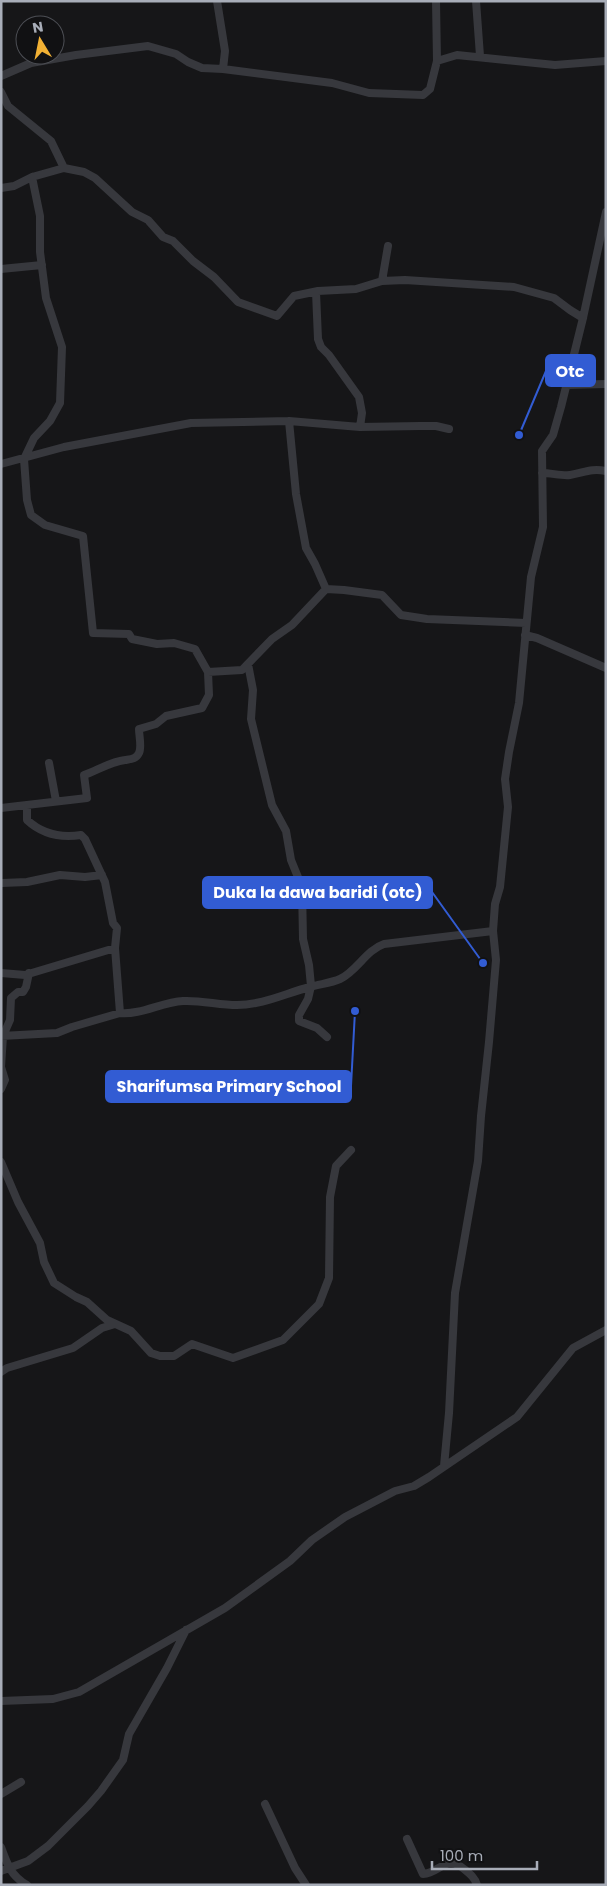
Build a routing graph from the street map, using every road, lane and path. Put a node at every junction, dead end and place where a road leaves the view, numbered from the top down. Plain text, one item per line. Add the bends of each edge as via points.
1 (217, 1) edge
2 (436, 1) edge
3 (476, 1) edge
4 (480, 56) junction
5 (437, 61) junction
6 (606, 61) edge
7 (223, 69) junction
8 (1, 76) edge
9 (1, 92) edge
10 (64, 168) junction
11 (32, 177) junction
12 (1, 188) edge
13 (606, 212) edge
14 (388, 246) dead end
15 (42, 265) junction
16 (1, 269) edge
17 (382, 281) junction
18 (316, 292) junction
19 (583, 318) junction
20 (606, 384) edge
21 (566, 385) junction
22 (290, 421) junction
23 (360, 427) junction
24 (449, 429) dead end
25 (24, 458) junction
26 (1, 464) edge
27 (606, 471) edge
28 (542, 473) junction
29 (326, 589) junction
30 (526, 622) junction
31 (525, 635) junction
32 (248, 664) junction
33 (606, 668) edge
34 (208, 672) junction
35 (49, 763) dead end
36 (56, 801) junction
37 (27, 806) junction
38 (1, 808) edge
39 (102, 875) junction
40 (2, 883) edge
41 (493, 931) junction
42 (115, 948) junction
43 (1, 973) edge
44 (29, 973) junction
45 (311, 986) junction
46 (120, 1013) junction
47 (2, 1036) edge
48 (327, 1037) dead end
49 (1, 1089) edge
50 (351, 1150) dead end
51 (1, 1162) edge
52 (115, 1324) junction
53 (606, 1330) edge
54 (1, 1372) edge
55 (444, 1466) junction
56 (187, 1629) junction
57 (1, 1701) edge
58 (21, 1782) dead end
59 (1, 1794) edge
60 (265, 1804) dead end
61 (407, 1839) dead end
62 (1, 1847) edge
63 (5, 1869) edge
64 (27, 1885) edge
65 (306, 1885) edge
66 (477, 1885) edge

1 - 7 street via 225,51
2 - 5 street
3 - 4 street
4 - 5 street via 457,56
4 - 6 street via 555,65
5 - 7 street via 430,89 423,95 369,93 332,83
7 - 8 street via 202,68 176,54 148,46 31,63
9 - 10 street via 8,106 51,141
10 - 11 street
10 - 18 street via 95,178 214,277 238,302 277,316 294,296
11 - 12 street
11 - 15 street via 40,216
13 - 19 street
14 - 17 street
15 - 16 street
15 - 25 street via 46,298 62,347 60,403 50,421 34,438
17 - 18 street via 356,289
17 - 19 street via 514,287 554,298
18 - 23 street via 318,339 359,397
19 - 21 street
20 - 21 street
21 - 28 street via 553,435 542,451
22 - 23 street
22 - 25 street via 191,423 64,447
22 - 29 street via 296,494 306,548
23 - 24 street via 436,426
25 - 26 street
25 - 34 street via 31,515 45,525 83,536 93,633 129,634 132,639 157,644 174,643 195,649
27 - 28 street via 584,470 570,475
28 - 30 street via 543,526 531,577
29 - 30 street via 382,595 401,615 427,620
29 - 32 street
30 - 31 street
31 - 33 street
31 - 41 street via 520,703 505,779 508,807
32 - 34 street via 242,670
32 - 45 street via 253,690 251,718 259,753 272,805 286,831 291,860 302,887 303,939 310,965
34 - 36 street via 209,695 202,708 166,716 156,724 139,729 138,755 84,775 87,798
35 - 36 street
36 - 37 street
37 - 38 street
37 - 39 street via 27,820 36,829 66,837 81,835
39 - 40 street via 60,875 28,882
39 - 42 street via 117,928
41 - 45 street via 384,944 348,975 334,982
41 - 55 street via 496,960 490,1042 478,1161 455,1293
42 - 44 street
42 - 46 street
43 - 44 street
44 - 47 street via 23,992 11,998 10,1020
45 - 46 street via 273,1000 236,1005 184,1001 129,1014
45 - 48 street via 299,1021 318,1028
46 - 47 street via 57,1034
47 - 49 street via 1,1067 5,1080
50 - 52 street via 336,1166 330,1198 329,1278 319,1304 283,1340 233,1358 192,1344 174,1356 160,1356 151,1353 131,1331
51 - 52 street via 40,1242 44,1262 54,1283 87,1302
52 - 54 street via 102,1328 73,1348
53 - 55 street via 573,1348 517,1417
55 - 56 street via 414,1486 395,1491 345,1517 226,1608
56 - 57 street via 79,1692 53,1699
56 - 63 street via 129,1734 123,1760 101,1791 48,1846 28,1861
58 - 59 street
60 - 65 street
61 - 66 street via 423,1874 455,1863 473,1877
62 - 63 street
63 - 64 street

